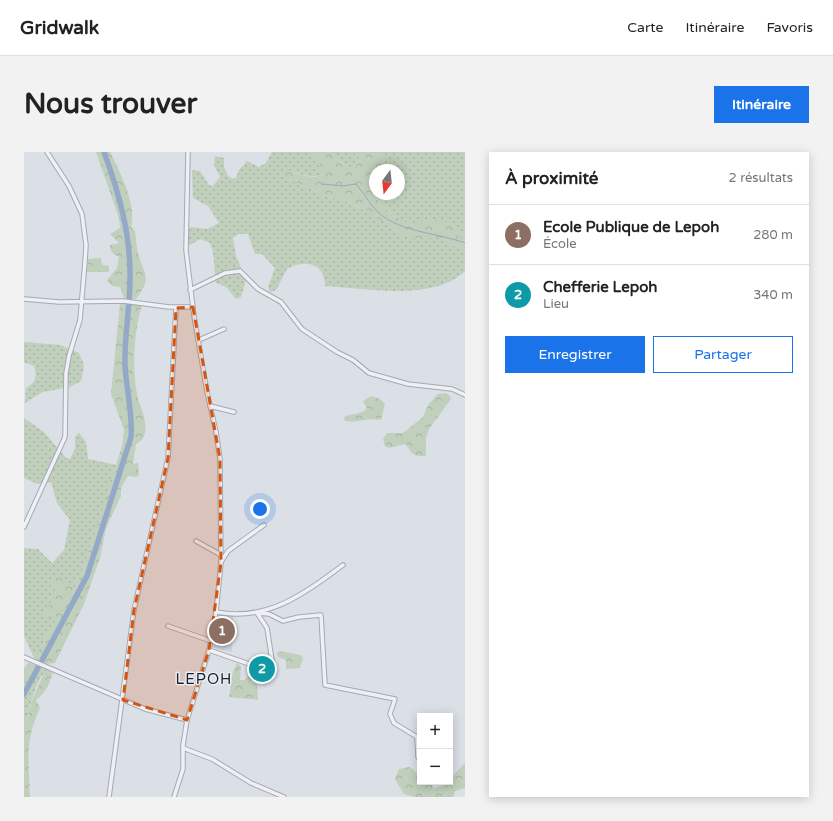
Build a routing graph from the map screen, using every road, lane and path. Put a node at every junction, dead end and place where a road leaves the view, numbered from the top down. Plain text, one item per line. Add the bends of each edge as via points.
1 (48, 152) edge
2 (188, 152) edge
3 (190, 290) junction
4 (24, 299) edge
5 (82, 300) junction
6 (193, 306) junction
7 (176, 308) junction
8 (224, 329) dead end
9 (199, 340) junction
10 (465, 395) edge
11 (210, 406) junction
12 (234, 412) dead end
13 (264, 525) dead end
14 (24, 527) edge
15 (196, 541) dead end
16 (221, 555) junction
17 (221, 563) junction
18 (343, 565) dead end
19 (216, 612) junction
20 (256, 613) junction
21 (168, 626) dead end
22 (211, 641) junction
23 (209, 650) junction
24 (24, 657) edge
25 (258, 667) dead end
26 (274, 673) dead end
27 (123, 700) junction
28 (188, 720) junction
29 (183, 748) junction
30 (418, 749) edge
31 (109, 797) edge
32 (174, 797) edge
33 (284, 797) edge

1 - 5 street via 69,186 82,214 86,245
2 - 3 street via 185,242
3 - 6 street
3 - 10 street via 225,273 240,271 258,288 281,302 302,329 353,360 369,373 408,384 452,389
4 - 5 street via 59,302
5 - 7 street via 123,301
5 - 14 street via 80,320 66,373 64,437
6 - 7 street
6 - 9 street
7 - 27 street via 168,458 134,610
8 - 9 street
9 - 11 street
11 - 12 street
11 - 16 street via 220,459
13 - 17 street via 228,551
15 - 16 street
16 - 17 street
17 - 19 street
18 - 20 street via 304,593
19 - 20 street via 233,615
19 - 22 street
20 - 26 street via 267,628
20 - 30 street via 269,614 283,621 298,617 321,616 326,685 395,699 390,714 394,723 417,737
21 - 22 street
22 - 23 street
23 - 25 street
23 - 28 street
24 - 27 street
27 - 28 street via 154,712
27 - 31 street
28 - 29 street
29 - 32 street via 183,770
29 - 33 street via 212,758 250,783

